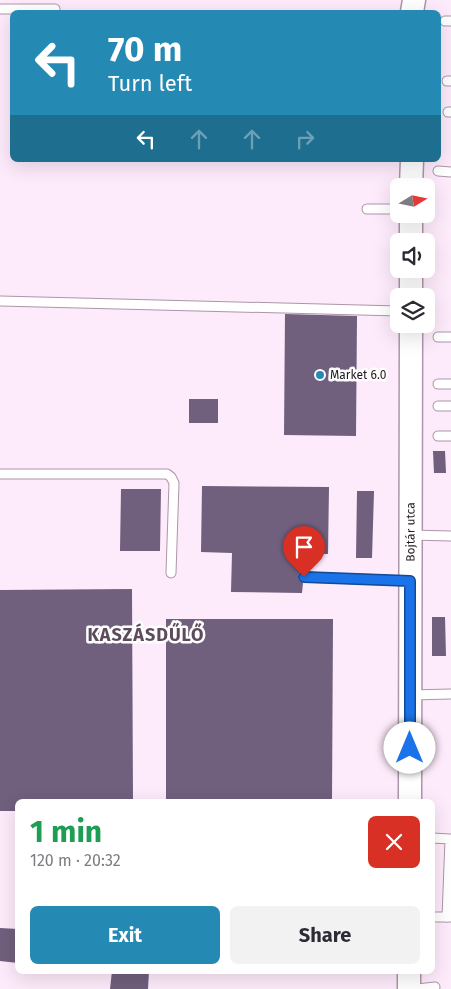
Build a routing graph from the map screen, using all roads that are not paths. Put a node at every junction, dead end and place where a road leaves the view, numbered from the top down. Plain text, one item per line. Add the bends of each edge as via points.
1 (55, 7) edge
2 (0, 9) edge
3 (412, 162) edge
4 (438, 171) dead end
5 (451, 172) edge
6 (412, 178) edge
7 (367, 209) dead end
8 (390, 209) edge
9 (0, 301) edge
10 (390, 311) edge
11 (411, 333) edge
12 (438, 337) dead end
13 (451, 338) edge
14 (438, 384) dead end
15 (451, 384) edge
16 (438, 406) dead end
17 (451, 406) edge
18 (438, 436) dead end
19 (451, 436) edge
20 (0, 474) edge
21 (410, 535) junction
22 (451, 536) edge
23 (171, 573) dead end
24 (304, 577) dead end
25 (410, 581) junction
26 (451, 694) edge
27 (410, 695) junction
28 (410, 799) edge
29 (435, 838) edge
30 (435, 916) edge
31 (449, 917) edge
32 (409, 974) edge
33 (436, 987) dead end
34 (409, 989) edge
35 (417, 989) edge

1 - 2 lane
3 - 6 street
4 - 5 lane
7 - 8 lane
9 - 10 lane
11 - 21 street, Bojtár utca
12 - 13 lane
14 - 15 lane
16 - 17 lane
18 - 19 lane
20 - 23 lane via 167,474 174,483
21 - 22 lane
21 - 25 street, Bojtár utca
24 - 25 lane
25 - 27 street, Bojtár utca
26 - 27 lane
27 - 28 street, Bojtár utca
29 - 31 lane via 450,839
30 - 31 lane
32 - 34 street
33 - 35 lane

